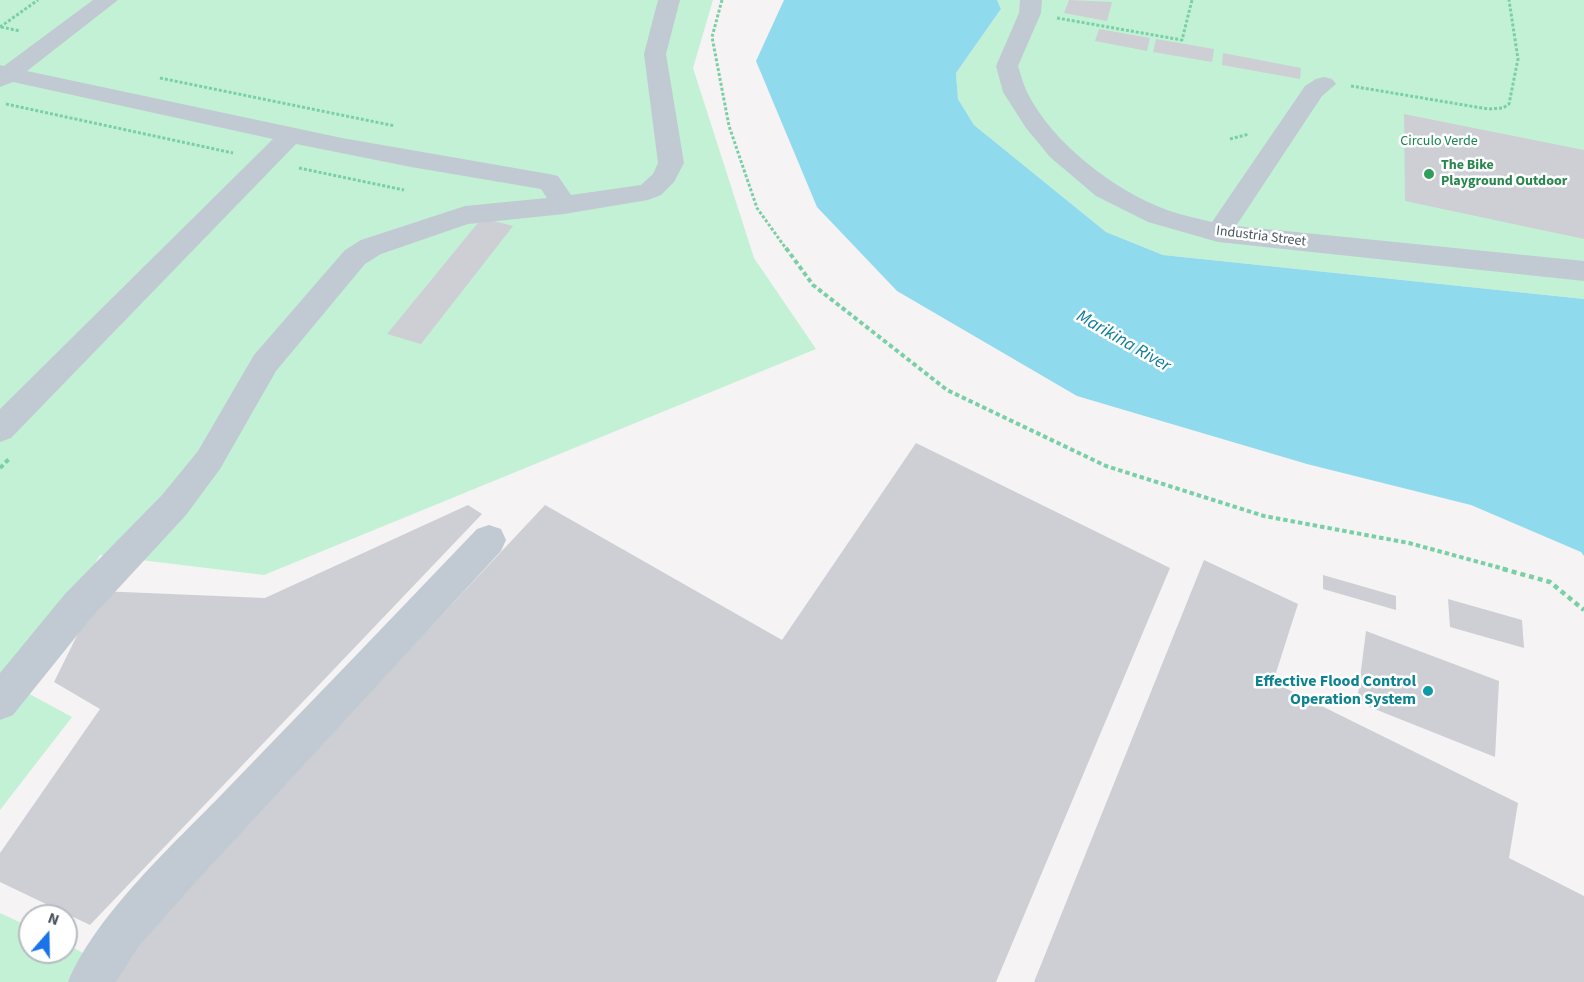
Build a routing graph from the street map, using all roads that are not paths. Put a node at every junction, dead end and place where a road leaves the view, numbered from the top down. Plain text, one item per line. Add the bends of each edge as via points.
1 (107, 0) edge
2 (669, 0) edge
3 (1030, 6) edge
4 (3, 75) edge
5 (1324, 84) road end
6 (292, 134) junction
7 (564, 205) junction
8 (1218, 233) junction
9 (1584, 271) edge
10 (0, 429) edge
11 (489, 540) dead end
12 (0, 702) edge
13 (90, 982) edge

1 - 4 street
2 - 7 street via 655,54 669,171 648,192
3 - 8 street, Industria Street via 1007,66 1015,92 1035,123 1059,151 1105,190 1157,216
4 - 6 street
5 - 8 street via 1313,91
6 - 7 street via 549,182
6 - 10 street
7 - 12 street via 465,215 370,247 355,257 265,363 209,460 174,505 78,606
8 - 9 street, Industria Street
11 - 13 street via 177,871 123,932

